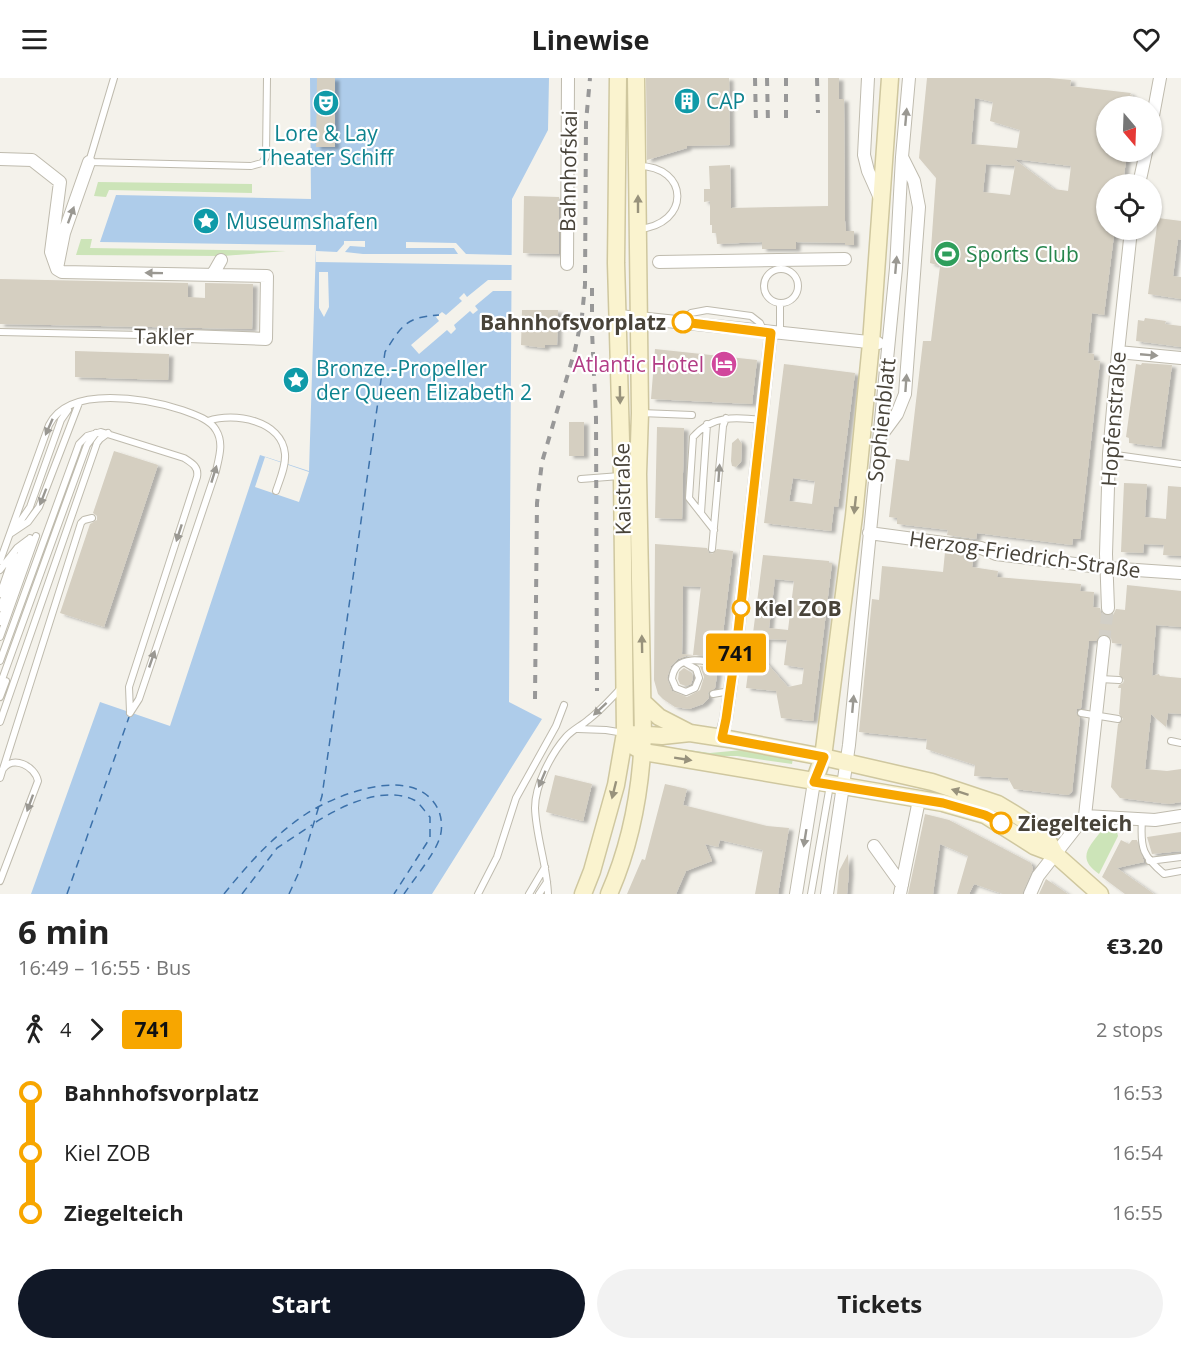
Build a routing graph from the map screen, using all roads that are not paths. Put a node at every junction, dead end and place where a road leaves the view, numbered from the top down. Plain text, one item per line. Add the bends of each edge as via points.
1 (114, 78) edge
2 (267, 78) edge
3 (568, 78) edge
4 (618, 78) edge
5 (636, 78) edge
6 (868, 78) edge
7 (890, 78) edge
8 (909, 78) edge
9 (1160, 78) edge
10 (1157, 96) edge
11 (902, 157) junction
12 (0, 159) edge
13 (89, 162) junction
14 (638, 166) junction
15 (882, 202) junction
16 (638, 229) junction
17 (1130, 240) edge
18 (845, 259) dead end
19 (221, 260) dead end
20 (659, 262) dead end
21 (567, 264) dead end
22 (57, 269) junction
23 (213, 274) junction
24 (780, 303) junction
25 (619, 316) junction
26 (639, 317) junction
27 (0, 332) edge
28 (772, 333) junction
29 (188, 336) joint
30 (871, 342) junction
31 (888, 343) junction
32 (1118, 352) junction
33 (1181, 358) edge
34 (79, 403) junction
35 (640, 413) junction
36 (692, 415) dead end
37 (726, 418) junction
38 (761, 420) junction
39 (208, 421) junction
40 (707, 424) junction
41 (108, 433) junction
42 (880, 438) junction
43 (1109, 453) junction
44 (1181, 464) edge
45 (630, 475) junction
46 (581, 479) dead end
47 (276, 491) dead end
48 (701, 514) junction
49 (92, 518) dead end
50 (714, 530) junction
51 (48, 533) junction
52 (868, 533) junction
53 (9, 534) junction
54 (17, 548) junction
55 (712, 549) dead end
56 (0, 561) edge
57 (1107, 568) junction
58 (0, 570) edge
59 (1181, 573) edge
60 (0, 594) edge
61 (0, 608) edge
62 (1108, 608) tunnel mouth
63 (0, 622) edge
64 (0, 637) edge
65 (1104, 642) tunnel mouth
66 (0, 649) edge
67 (0, 661) edge
68 (687, 664) dead end
69 (734, 668) junction
70 (0, 673) edge
71 (1100, 679) junction
72 (1119, 680) dead end
73 (624, 684) junction
74 (0, 685) edge
75 (731, 691) junction
76 (712, 694) dead end
77 (0, 697) edge
78 (644, 703) junction
79 (564, 705) dead end
80 (0, 710) edge
81 (1081, 713) dead end
82 (1096, 715) junction
83 (1118, 719) dead end
84 (0, 722) edge
85 (574, 731) junction
86 (625, 733) junction
87 (690, 733) junction
88 (722, 738) junction
89 (1170, 741) dead end
90 (643, 743) junction
91 (1181, 743) edge
92 (824, 757) junction
93 (846, 762) junction
94 (3, 769) junction
95 (0, 778) edge
96 (829, 784) junction
97 (919, 800) junction
98 (1085, 816) junction
99 (1181, 816) edge
100 (1143, 819) junction
101 (881, 852) dead end
102 (1054, 854) junction
103 (1181, 856) edge
104 (1149, 861) junction
105 (545, 867) junction
106 (1181, 871) edge
107 (0, 881) edge
108 (547, 881) junction
109 (901, 890) edge
110 (547, 893) edge
111 (478, 894) edge
112 (529, 894) edge
113 (539, 894) edge
114 (584, 894) edge
115 (609, 894) edge
116 (796, 894) edge
117 (811, 894) edge
118 (827, 894) edge
119 (1030, 894) edge
120 (1100, 894) edge

1 - 13 lane
2 - 13 lane via 266,157 262,163 251,166
3 - 21 street, Bahnhofskai
4 - 25 main road, Kaistraße
5 - 14 main road, Kaistraße
6 - 15 street via 864,155
7 - 15 main road, Sophienblatt
11 -> 8 street, Sophienblatt
9 - 10 street
31 -> 11 street, Sophienblatt
42 -> 11 street via 905,394 915,267 918,198
12 - 22 street via 32,160 60,182 51,252
22 -> 13 street via 64,233
16 -> 14 main road, Kaistraße
14 - 16 lane via 664,172 674,183 677,196 666,220
15 - 30 main road, Sophienblatt
16 - 26 main road, Kaistraße
17 - 32 street, Hopfenstraße
18 - 20 street
19 - 23 street
23 -> 22 street
23 - 29 street, Takler via 267,276 266,339
24 - 24 lane via 794,297 798,286 794,275 780,268 767,276 763,286 765,294
24 - 28 lane
25 - 26 street
25 -> 45 main road, Kaistraße
26 - 28 street
26 - 35 main road, Kaistraße
27 - 29 lane, Takler
28 - 30 street
28 - 38 street
30 - 31 street
30 -> 92 main road, Sophienblatt
31 - 42 street, Sophienblatt
32 -> 33 street
32 - 43 street, Hopfenstraße
34 - 39 lane via 96,398 134,398 170,406
34 -> 53 lane via 70,407 61,420 30,507
34 -> 53 lane via 39,507 28,522
35 - 36 lane
35 - 45 main road, Kaistraße
37 - 38 lane
37 - 40 lane
50 -> 37 lane
38 - 69 street
41 -> 39 lane via 184,458 198,473 129,687 130,713 216,471 221,444
39 - 47 lane via 236,417 270,429 279,437 285,464
40 - 48 lane
40 - 48 lane via 693,436 690,498
41 - 51 lane via 100,439
41 - 51 lane via 96,433 87,445
42 - 52 street, Sophienblatt
43 - 44 lane
43 - 57 street, Hopfenstraße
45 - 46 lane
45 - 73 main road, Kaistraße
78 -> 45 main road, Kaistraße
48 - 50 lane
49 - 94 lane via 81,523
50 - 55 lane
51 - 54 lane
51 - 61 lane
51 - 63 lane
51 - 64 lane
51 - 66 lane
51 - 67 lane
51 - 70 lane
51 - 74 lane
51 - 77 lane
51 - 80 lane
51 - 84 lane
52 - 57 street, Herzog-Friedrich-Straße
93 -> 52 street, Sophienblatt
53 - 56 lane
54 - 58 lane
54 - 60 lane
57 - 59 street, Herzog-Friedrich-Straße
57 - 62 street, Hopfenstraße
65 - 71 street
68 - 69 lane via 696,669 699,678 695,688 686,692 676,688 672,679 682,663 701,661
69 - 75 street
71 - 72 lane
71 - 82 street
73 -> 85 lane
73 - 86 main road, Kaistraße
75 - 76 lane
75 - 88 street
78 - 87 main road via 659,717
78 - 90 main road, Kaistraße
79 - 111 lane via 516,798 497,857
81 - 82 lane
82 - 83 lane
82 - 98 street
85 - 86 lane via 585,728
85 -> 105 lane via 563,741 538,787 536,817
86 - 90 main road via 632,745
86 -> 114 main road, Kaistraße via 616,784
87 - 88 main road
87 - 90 main road
88 - 92 main road
89 - 91 lane
90 -> 96 main road
90 - 115 main road, Kaistraße via 628,840
92 - 93 main road
92 - 96 main road, Sophienblatt
93 - 96 street, Sophienblatt
102 -> 93 main road via 1045,835 998,804 932,782
94 - 95 lane
94 -> 107 lane via 19,763 32,768 38,781
96 - 97 main road
96 -> 116 street
96 - 117 lane
96 - 118 street
97 - 102 main road via 985,815
97 - 109 street
98 - 100 street
98 - 102 street
99 - 100 street
100 - 104 lane via 1142,838
101 - 109 street
102 - 119 street
102 - 120 main road
103 - 104 lane
104 - 106 lane via 1164,874
105 - 108 lane
105 - 112 lane
108 - 110 lane
108 - 113 lane

